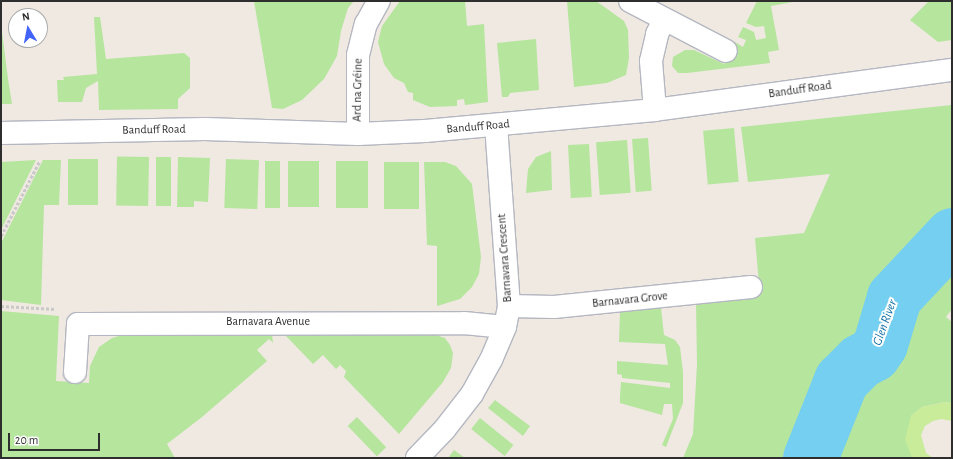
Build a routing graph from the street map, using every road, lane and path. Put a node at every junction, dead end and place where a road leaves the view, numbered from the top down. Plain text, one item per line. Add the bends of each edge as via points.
1 (379, 1) edge
2 (630, 1) edge
3 (664, 20) junction
4 (726, 51) dead end
5 (952, 70) edge
6 (655, 110) junction
7 (496, 125) junction
8 (1, 133) edge
9 (358, 134) junction
10 (40, 157) dead end
11 (1, 236) edge
12 (751, 288) dead end
13 (1, 306) edge
14 (509, 306) junction
15 (59, 309) dead end
16 (505, 327) junction
17 (75, 372) dead end
18 (417, 458) edge

1 - 9 street, Ard na Gréine via 366,24 358,55
2 - 3 street
3 - 4 street
3 - 6 street via 657,34 651,61
5 - 6 street, Banduff Road
6 - 7 street, Banduff Road
7 - 9 street, Banduff Road
7 - 14 street, Barnavara Crescent
8 - 9 street, Banduff Road via 205,130
10 - 11 path
12 - 14 street, Barnavara Grove via 554,307
13 - 15 path
14 - 16 street, Barnavara Crescent
16 - 17 street, Barnavara Avenue via 464,323 78,324
16 - 18 street, Barnavara Crescent via 491,360 472,394 444,430

